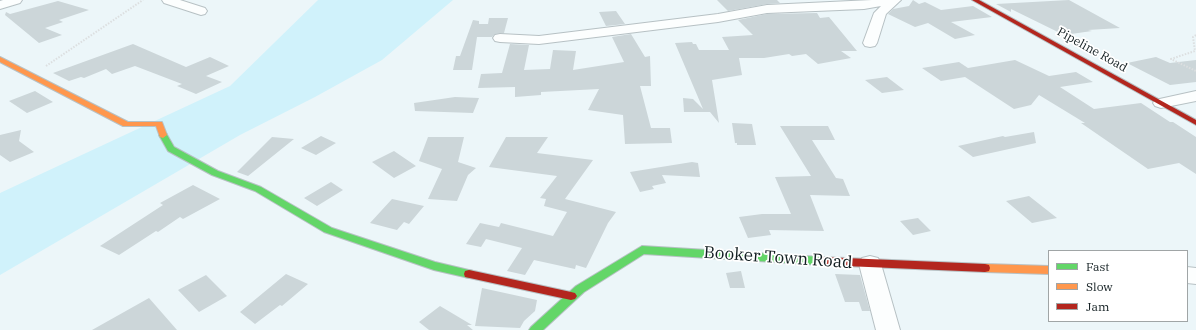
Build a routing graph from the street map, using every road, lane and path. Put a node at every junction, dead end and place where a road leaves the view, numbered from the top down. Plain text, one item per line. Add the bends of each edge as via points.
1 (16, 0) edge
2 (143, 0) edge
3 (168, 0) edge
4 (894, 0) edge
5 (975, 0) edge
6 (0, 5) edge
7 (202, 11) dead end
8 (1196, 35) edge
9 (500, 38) dead end
10 (870, 43) dead end
11 (0, 59) edge
12 (1196, 71) edge
13 (33, 76) junction
14 (1196, 96) edge
15 (1161, 103) junction
16 (1196, 123) edge
17 (870, 264) junction
18 (1048, 270) edge
19 (571, 296) junction
20 (535, 330) edge
21 (888, 330) edge

1 - 6 street
2 - 13 path
3 - 7 street
4 - 9 street via 864,5 767,9 718,18 540,40
4 - 10 street via 880,13
5 - 15 street, Pipeline Road
8 - 12 path via 1193,37 1195,51 1171,59
11 - 13 street
13 - 19 street via 126,124 159,124 171,149 215,173 258,188 328,230 434,266
14 - 15 street
15 - 16 street, Pipeline Road
17 - 18 street, Booker Town Road
17 - 19 street, Booker Town Road via 642,250
17 - 21 street
19 - 20 street, Booker Town Road

